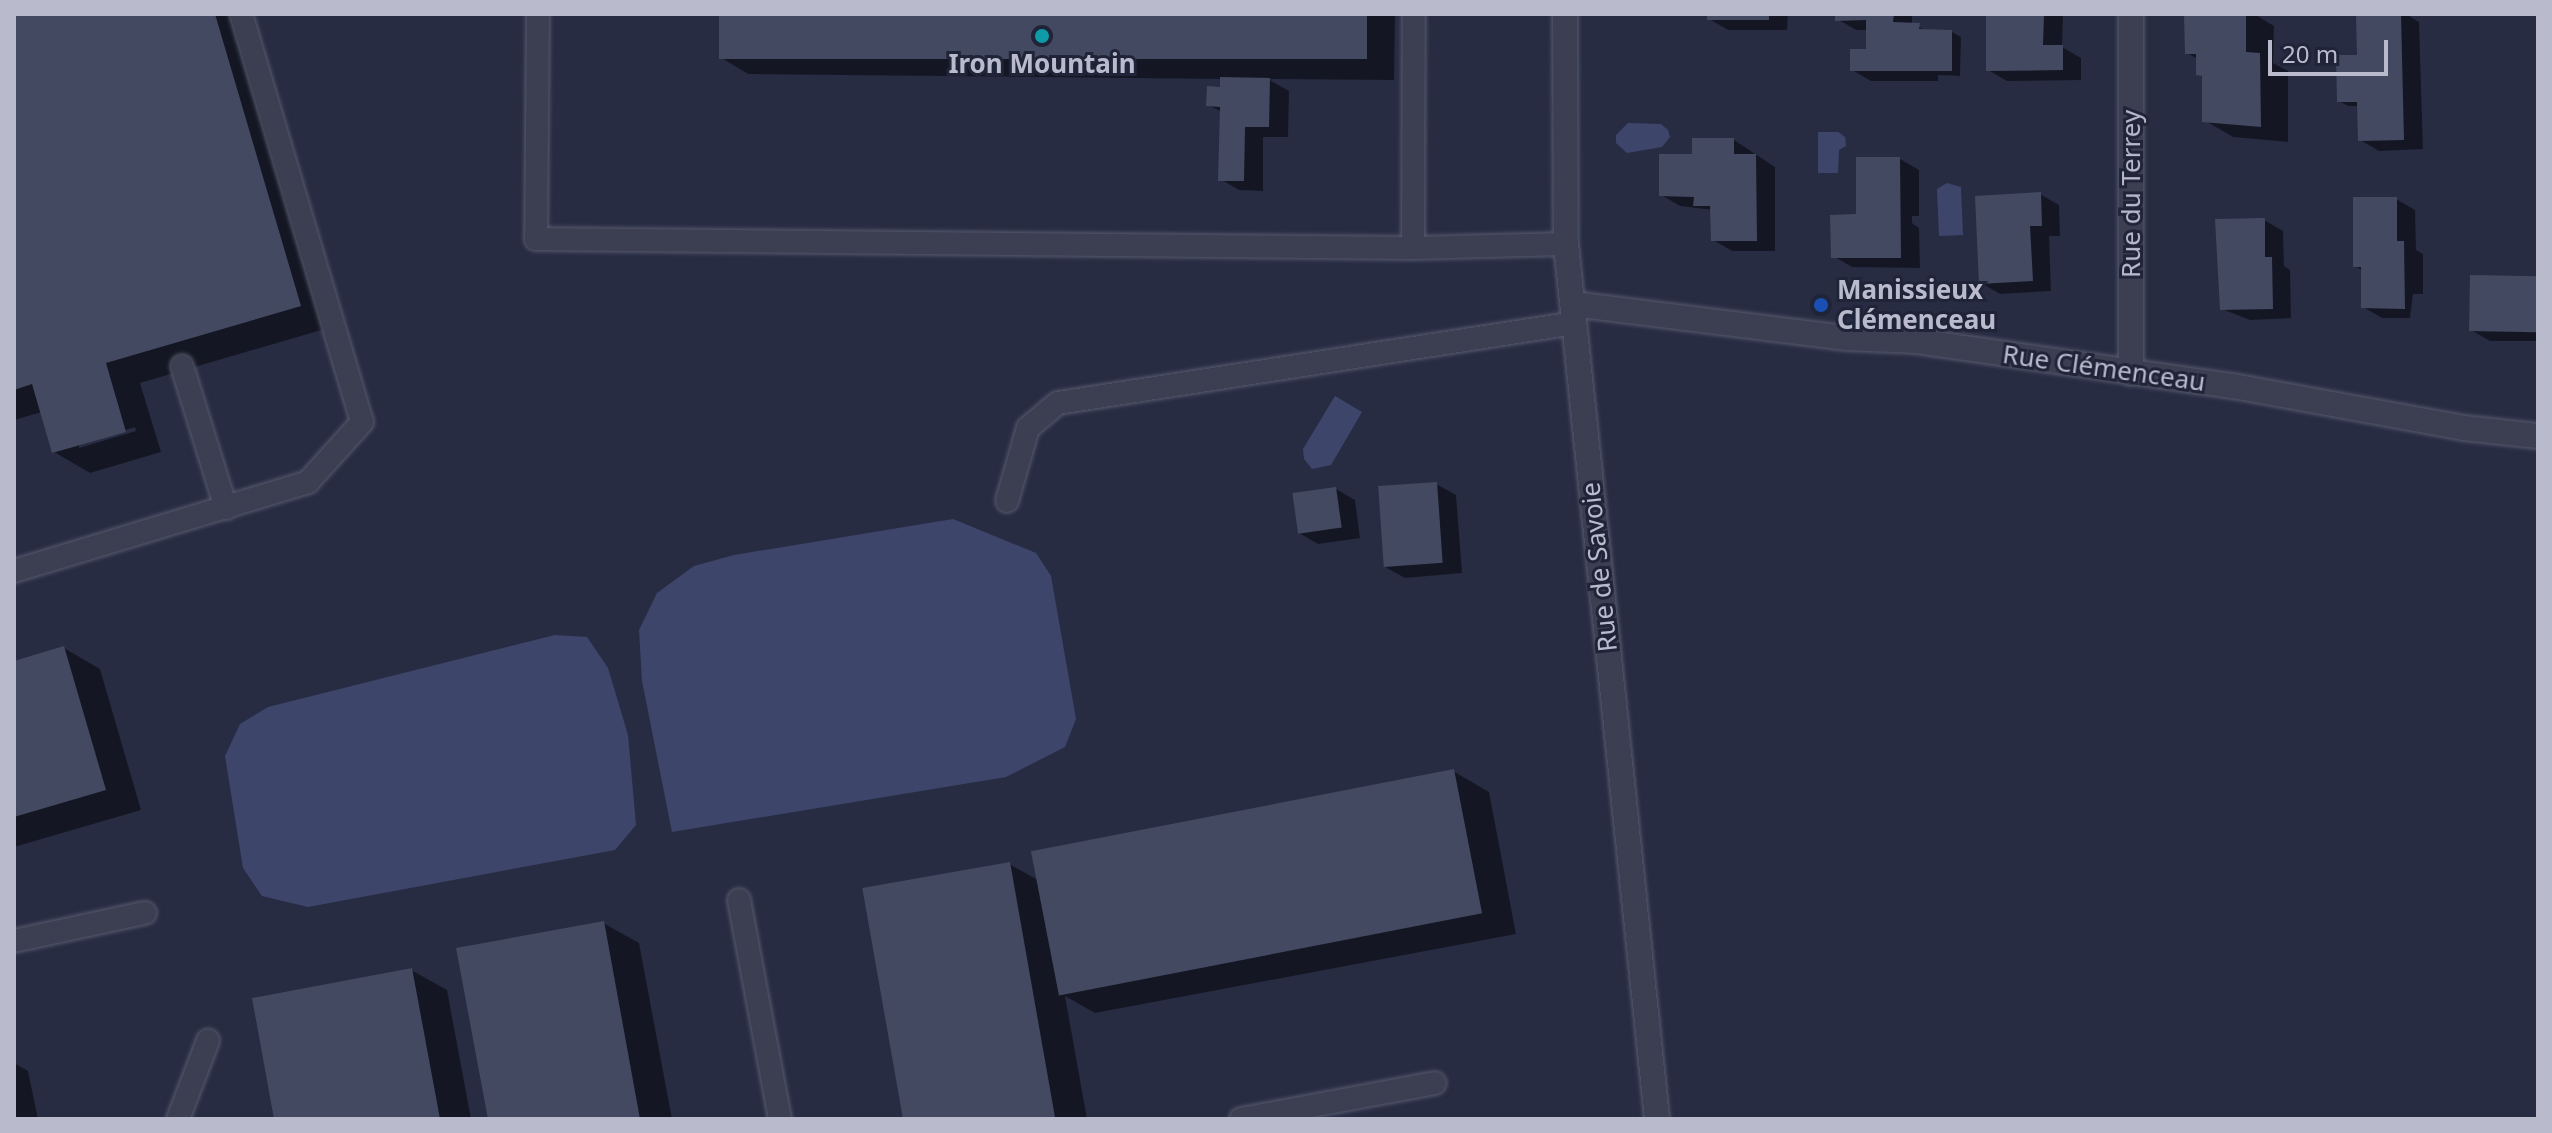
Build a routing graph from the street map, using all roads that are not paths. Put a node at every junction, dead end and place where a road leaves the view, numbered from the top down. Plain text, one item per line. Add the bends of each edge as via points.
1 (241, 14) edge
2 (538, 14) edge
3 (1414, 14) edge
4 (1565, 14) edge
5 (2131, 14) edge
6 (1566, 244) junction
7 (1413, 248) junction
8 (1574, 314) junction
9 (182, 366) dead end
10 (2131, 373) junction
11 (2538, 436) edge
12 (1007, 501) dead end
13 (226, 508) junction
14 (14, 571) edge
15 (739, 900) dead end
16 (145, 913) dead end
17 (14, 941) edge
18 (208, 1041) dead end
19 (1435, 1083) dead end
20 (178, 1119) edge
21 (780, 1119) edge
22 (1241, 1119) edge
23 (1657, 1119) edge

1 - 13 lane via 362,422 308,482
2 - 7 lane via 536,239
3 - 7 lane
4 - 6 street, Rue de Savoie
5 - 10 street, Rue du Terrey
6 - 7 lane
6 - 8 street, Rue de Savoie
8 - 10 street, Rue Clémenceau via 1916,341
8 - 12 lane via 1058,403 1028,428
8 - 23 street, Rue de Savoie
9 - 13 lane
10 - 11 street, Rue Clémenceau
13 - 14 lane
15 - 21 lane
16 - 17 lane
18 - 20 lane
19 - 22 lane

